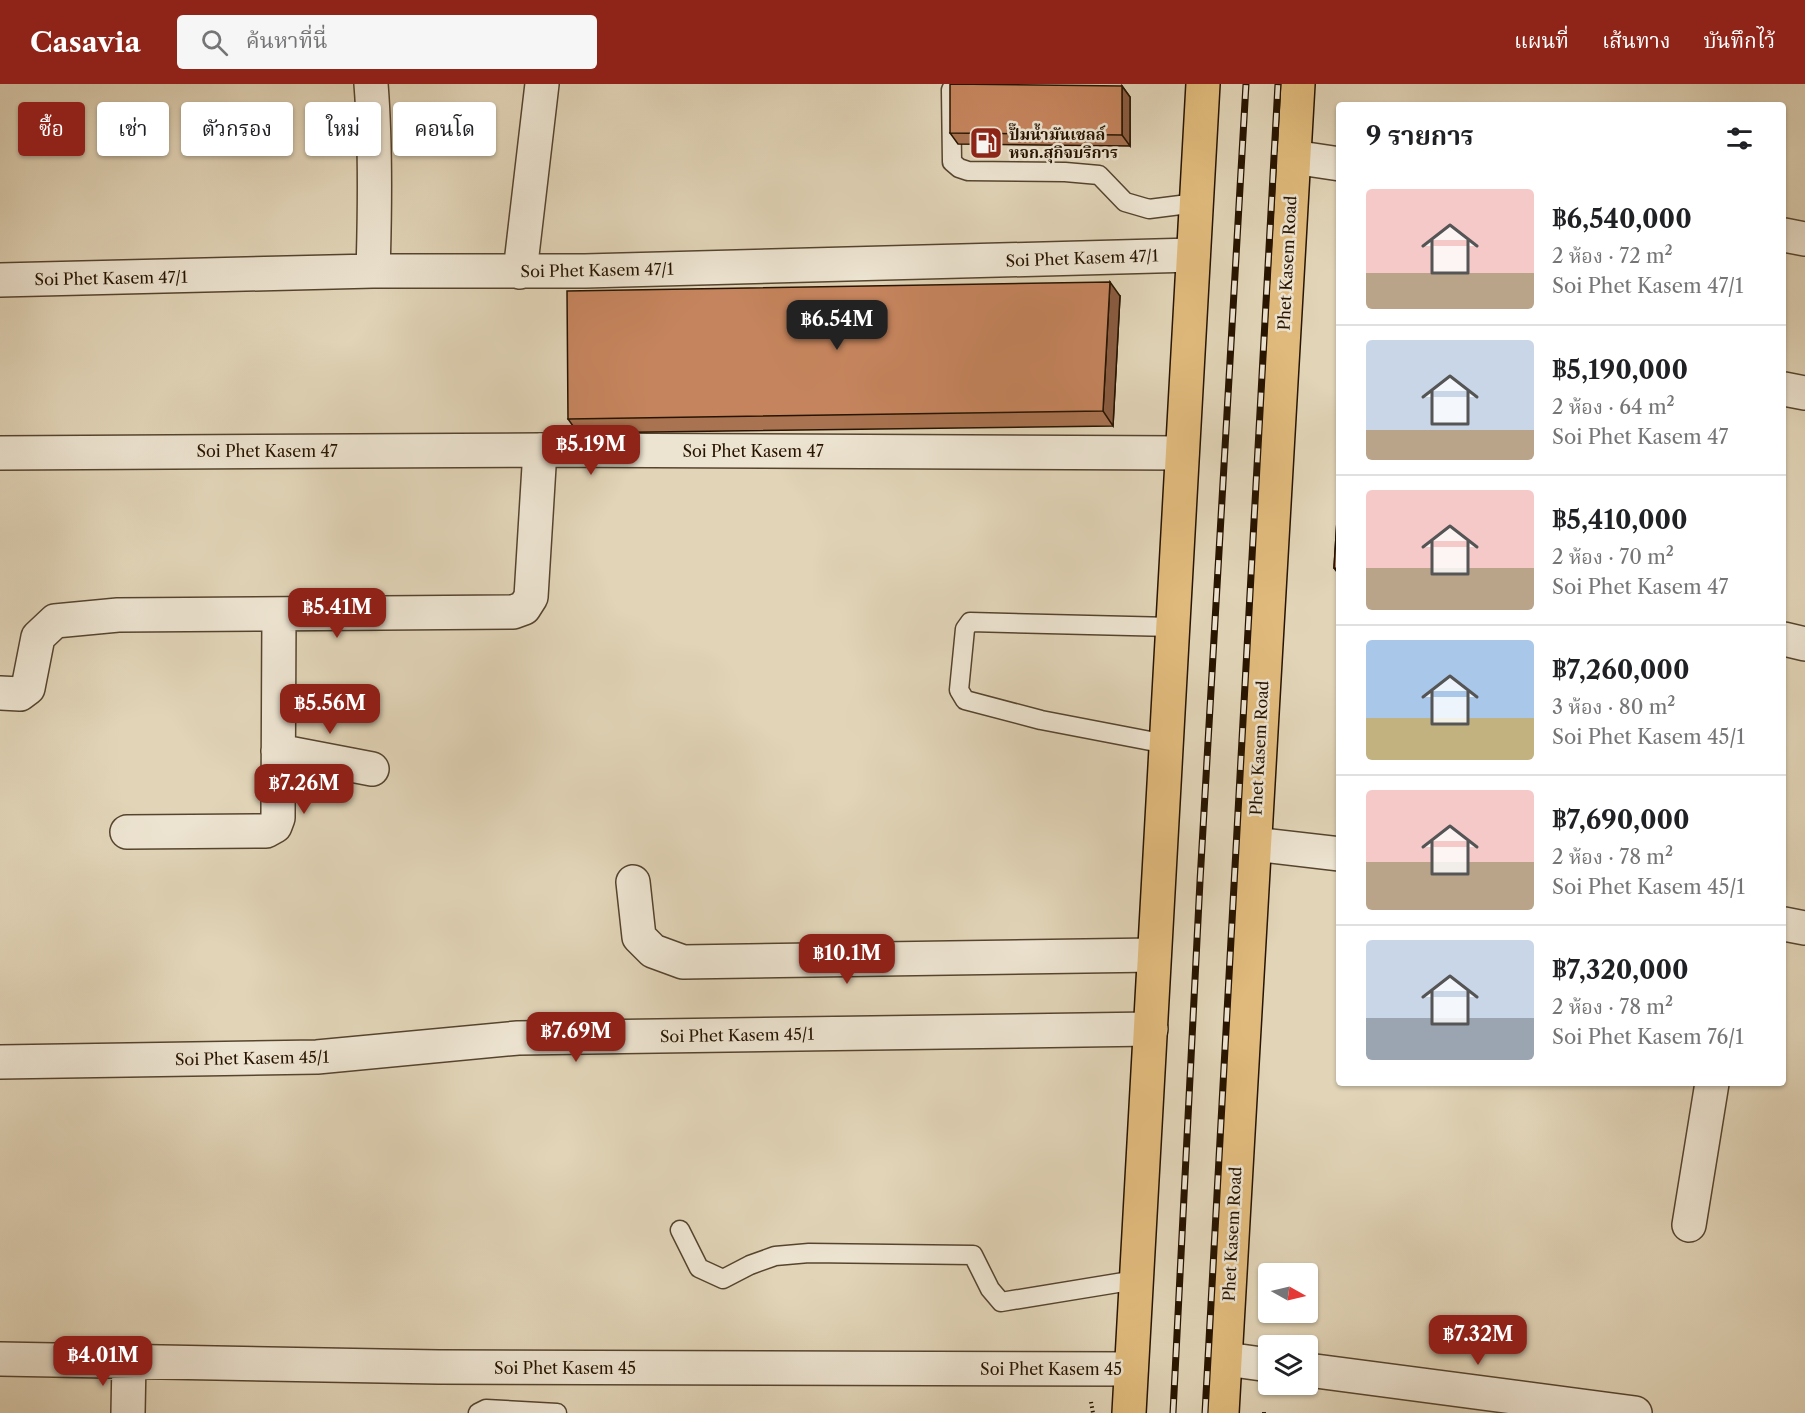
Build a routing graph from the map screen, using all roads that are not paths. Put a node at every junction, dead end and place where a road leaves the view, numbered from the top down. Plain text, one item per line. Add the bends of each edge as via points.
1 (371, 84) edge
2 (542, 84) edge
3 (954, 84) edge
4 (1203, 84) edge
5 (1298, 84) edge
6 (1293, 158) junction
7 (1336, 163) edge
8 (1196, 203) junction
9 (1786, 235) edge
10 (1805, 239) edge
11 (1193, 255) junction
12 (373, 271) junction
13 (520, 272) junction
14 (0, 280) edge
15 (1786, 389) edge
16 (1805, 393) edge
17 (540, 450) junction
18 (0, 453) edge
19 (1182, 453) junction
20 (279, 614) junction
21 (1172, 627) junction
22 (1786, 639) edge
23 (1805, 644) edge
24 (0, 693) edge
25 (1166, 744) junction
26 (278, 751) junction
27 (372, 769) dead end
28 (127, 832) dead end
29 (1253, 844) junction
30 (1336, 854) edge
31 (633, 882) dead end
32 (1786, 924) edge
33 (1805, 928) edge
34 (1154, 955) junction
35 (1151, 1029) junction
36 (0, 1062) edge
37 (1712, 1086) edge
38 (1689, 1225) dead end
39 (680, 1230) dead end
40 (1136, 1280) junction
41 (0, 1359) edge
42 (1226, 1359) junction
43 (129, 1360) junction
44 (1258, 1363) edge
45 (1131, 1369) junction
46 (1318, 1371) edge
47 (128, 1413) edge
48 (478, 1413) edge
49 (557, 1413) edge
50 (1129, 1413) edge
51 (1222, 1413) edge
52 (1635, 1413) edge

1 - 12 street
2 - 13 street
3 - 8 lane via 952,162 959,168 1099,176 1125,202 1149,209
4 - 8 main road
5 - 6 main road, Phet Kasem Road
6 - 7 street
6 - 29 main road, Phet Kasem Road
8 - 11 main road
9 - 10 street
11 - 13 street, Soi Phet Kasem 47/1
11 - 19 main road
12 - 13 street, Soi Phet Kasem 47/1
12 - 14 street, Soi Phet Kasem 47/1
15 - 16 street
17 - 18 street, Soi Phet Kasem 47
17 - 19 street, Soi Phet Kasem 47
17 - 20 street via 531,597 524,608 513,612
19 - 21 main road
20 - 24 street via 118,615 55,621 38,637 28,688 20,694
20 - 26 street
21 - 25 main road
21 - 25 lane via 970,622 964,629 959,690 965,700 1019,715
22 - 23 street
25 - 34 main road
26 - 27 street
26 - 28 street via 278,818 275,826 266,831
29 - 30 street
29 - 42 main road, Phet Kasem Road
31 - 34 street via 639,937 654,951 683,962
32 - 33 street
34 - 35 main road
35 - 36 street, Soi Phet Kasem 45/1 via 518,1038 317,1058
35 - 40 main road
37 - 38 street
39 - 40 lane via 699,1268 723,1279 774,1256 809,1253 973,1255 1001,1302
40 - 45 main road
41 - 43 street, Soi Phet Kasem 45
42 - 44 street
42 - 51 main road, Phet Kasem Road
43 - 45 street, Soi Phet Kasem 45 via 439,1367
43 - 47 street
45 - 50 main road
46 - 52 street
48 - 49 lane via 486,1409

